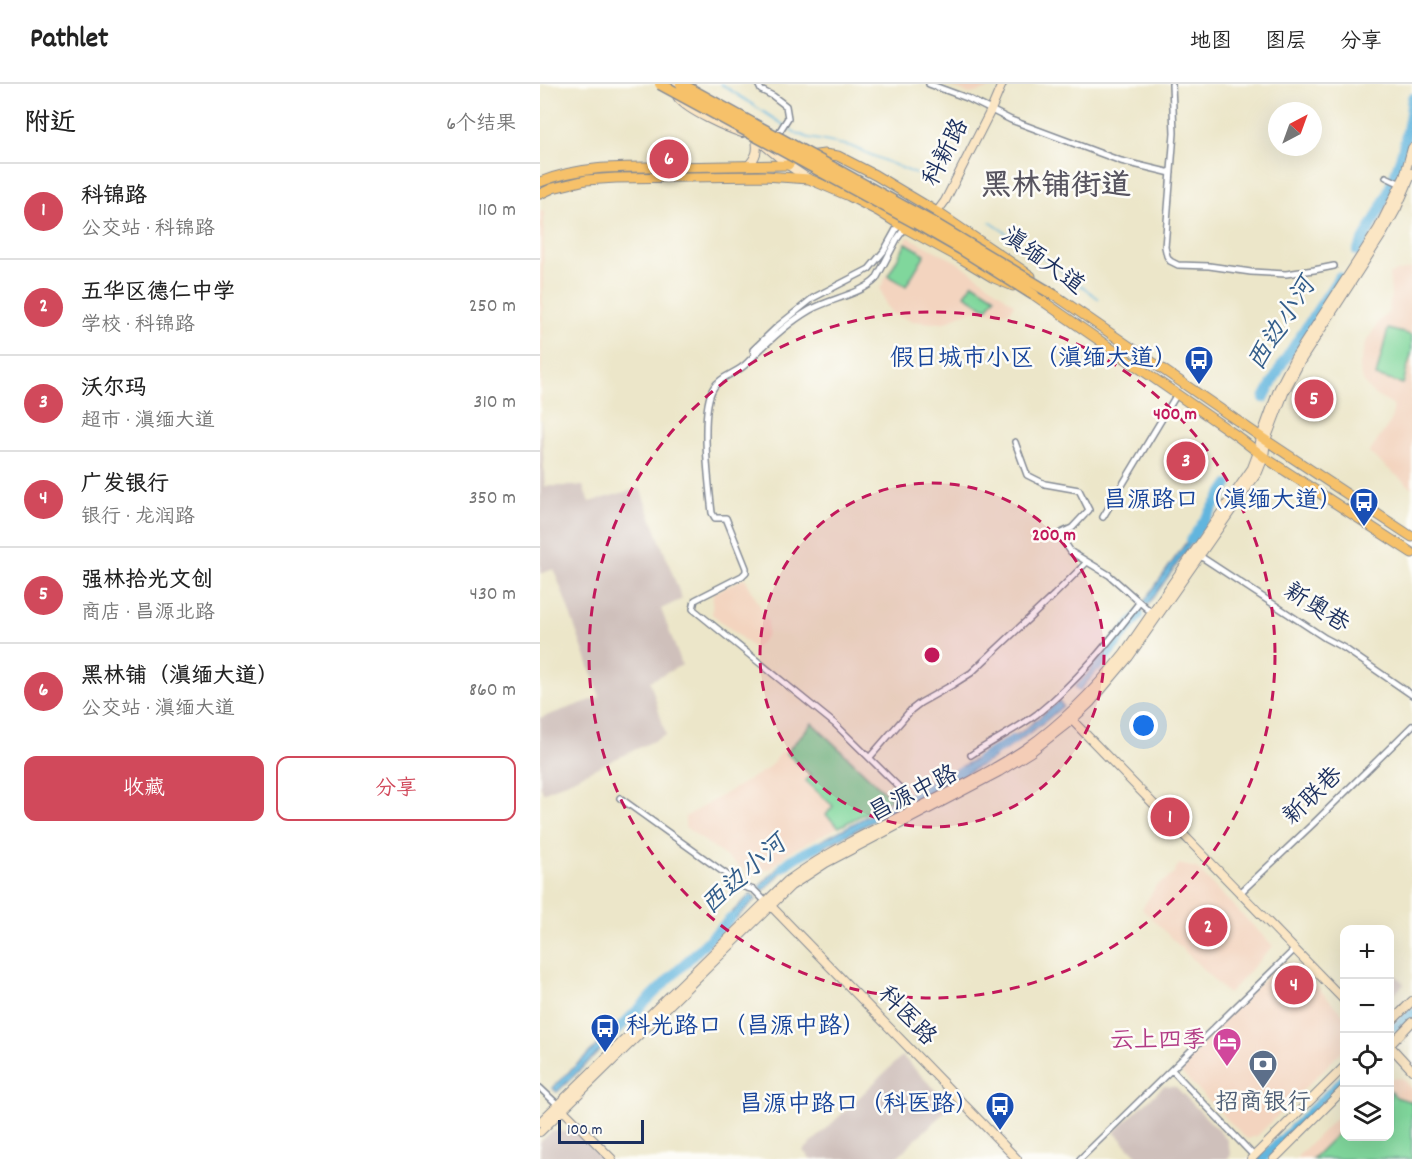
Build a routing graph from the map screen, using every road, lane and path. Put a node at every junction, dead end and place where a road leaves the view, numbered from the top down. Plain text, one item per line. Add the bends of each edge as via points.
1 (660, 84) edge
2 (673, 84) edge
3 (681, 84) edge
4 (689, 84) edge
5 (758, 84) edge
6 (929, 84) edge
7 (1002, 84) edge
8 (1008, 84) edge
9 (1172, 84) edge
10 (679, 98) junction
11 (991, 110) junction
12 (756, 138) junction
13 (771, 147) junction
14 (1412, 148) edge
15 (791, 161) junction
16 (773, 165) junction
17 (748, 166) junction
18 (1171, 173) junction
19 (1412, 173) edge
20 (765, 176) junction
21 (1387, 178) dead end
22 (809, 179) junction
23 (540, 182) edge
24 (1399, 183) junction
25 (540, 194) edge
26 (937, 212) junction
27 (902, 226) junction
28 (1334, 266) dead end
29 (1034, 295) junction
30 (1054, 296) junction
31 (768, 339) junction
32 (1177, 394) junction
33 (1263, 439) junction
34 (1015, 442) dead end
35 (1261, 454) junction
36 (1102, 517) dead end
37 (1412, 537) edge
38 (1412, 553) edge
39 (1200, 556) junction
40 (1087, 562) junction
41 (1140, 603) junction
42 (1152, 613) junction
43 (1412, 695) edge
44 (1069, 717) junction
45 (1412, 726) edge
46 (970, 755) dead end
47 (870, 757) junction
48 (620, 798) dead end
49 (920, 810) junction
50 (1240, 893) junction
51 (768, 904) junction
52 (1295, 949) junction
53 (1340, 996) edge
54 (1412, 1001) edge
55 (1394, 1018) edge
56 (1412, 1022) edge
57 (1394, 1041) edge
58 (1394, 1051) edge
59 (1172, 1070) junction
60 (1412, 1070) edge
61 (1340, 1071) edge
62 (540, 1088) edge
63 (1340, 1093) edge
64 (560, 1108) junction
65 (540, 1122) edge
66 (540, 1132) edge
67 (1252, 1158) edge
68 (612, 1159) edge
69 (1017, 1159) edge
70 (1080, 1159) edge
71 (1274, 1159) edge

1 - 29 highway, bridge via 942,238
2 - 10 main road
3 - 30 highway, bridge via 937,225
4 - 10 street
5 - 13 street via 786,106 788,118
6 - 11 street
7 - 11 main road, 科新路
8 - 11 main road, 科新路
9 - 18 street
10 - 12 main road via 729,128
11 - 18 street via 1121,161
11 - 26 main road, 科新路
12 - 13 main road
12 - 15 main road
12 - 16 main road via 772,156
12 - 17 main road via 758,149
13 - 15 main road
14 - 24 main road
15 - 16 main road, 滇缅大道
15 - 22 main road
15 - 26 main road, 滇缅大道 via 824,153 838,156
16 - 17 main road, 滇缅大道
16 - 20 main road
17 - 23 main road, 滇缅大道 via 584,169
18 - 28 street via 1165,247 1170,261 1178,265 1286,274
19 - 33 main road via 1383,233 1300,362
20 - 22 main road, 滇缅大道
20 - 25 main road, 滇缅大道 via 586,180
21 - 24 street
22 - 27 main road, 滇缅大道
24 - 33 main road via 1378,230 1294,359 1278,390
26 - 30 main road, 滇缅大道
27 - 29 main road, 滇缅大道 via 992,277
27 - 31 street via 869,269 813,298
27 - 31 street via 872,284 811,309
29 - 32 main road, 滇缅大道
30 - 33 main road, 滇缅大道
31 - 47 street via 746,365 715,385 707,402 707,471 712,513 715,518 726,518 746,572 695,600 693,609 827,716
32 - 35 main road, 滇缅大道
32 - 36 street
33 - 35 main road
33 - 37 main road, 滇缅大道
34 - 40 street via 1027,475 1046,484 1079,490 1089,510 1072,528 1059,534 1071,552
35 - 38 main road, 滇缅大道
35 - 39 main road, 昌源中路 via 1258,472
35 - 42 main road, 昌源中路
39 - 43 street, 新奥巷
39 - 44 main road, 昌源中路 via 1129,657 1091,702
40 - 41 street via 1109,575
40 - 47 street via 971,673 911,710
41 - 42 street
41 - 46 street via 1066,689 1035,715
42 - 44 main road, 昌源中路 via 1109,672
44 - 49 main road, 昌源中路 via 996,767
44 - 50 main road
45 - 50 street, 新联巷
47 - 49 street
48 - 51 street via 744,887 754,890
49 - 51 main road, 昌源中路 via 812,871
50 - 52 main road
51 - 64 main road, 昌源中路
51 - 69 main road, 科医路
52 - 53 main road
52 - 59 street
54 - 55 main road
56 - 57 main road
58 - 60 main road
59 - 67 street
59 - 70 street
61 - 67 main road
62 - 64 street
63 - 71 main road
64 - 65 main road, 昌源中路
64 - 66 main road, 昌源中路
64 - 68 main road

